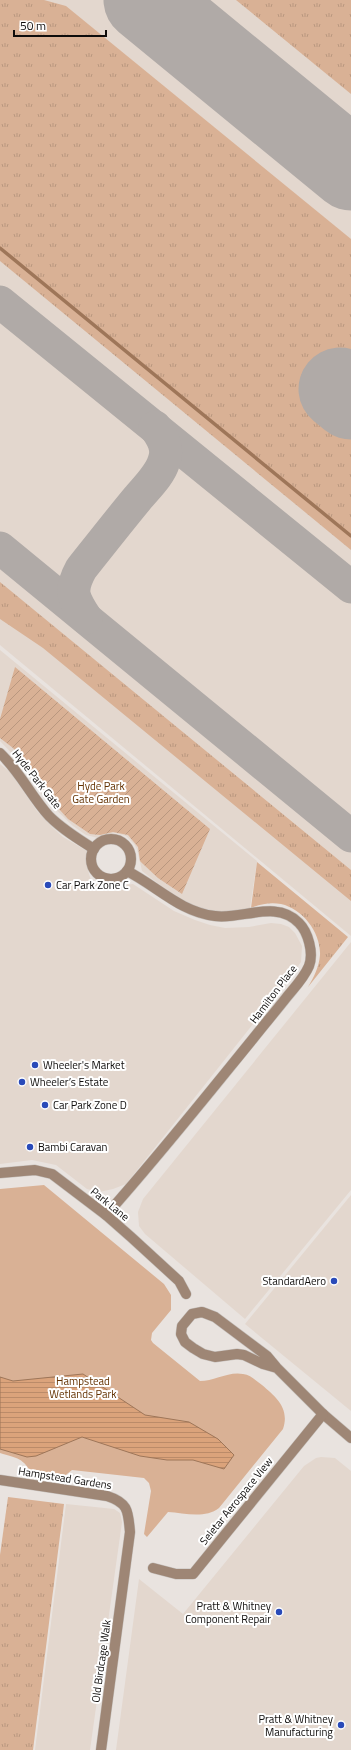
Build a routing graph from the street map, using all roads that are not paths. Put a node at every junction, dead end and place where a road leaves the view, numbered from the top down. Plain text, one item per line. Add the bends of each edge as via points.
1 (0, 753) edge
2 (94, 849) junction
3 (127, 871) junction
4 (0, 1173) edge
5 (106, 1215) junction
6 (186, 1294) dead end
7 (277, 1368) junction
8 (323, 1414) junction
9 (351, 1438) edge
10 (0, 1480) edge
11 (153, 1568) dead end
12 (124, 1575) joint
13 (101, 1750) edge

1 - 2 street, Hyde Park Gate via 21,776 49,816
2 - 3 street via 91,863 98,875 116,878
2 - 3 street via 98,844 110,839 122,843 131,859
3 - 5 street, Hamilton Place via 181,906 202,914 224,917 272,911 282,913 299,923 307,936 310,951 309,964 303,976 152,1163
4 - 5 street, Park Lane via 35,1170 52,1174
5 - 6 street, Park Lane via 179,1281
7 - 7 street via 244,1355 215,1357 203,1354 185,1342 181,1334 182,1326 192,1314 202,1312 215,1317 267,1356
7 - 8 street
8 - 9 street
8 - 11 street, Seletar Aerospace View via 192,1574 176,1574
10 - 12 street, Hampstead Gardens via 107,1496 122,1502 126,1507 130,1532
12 - 13 street, Old Birdcage Walk

